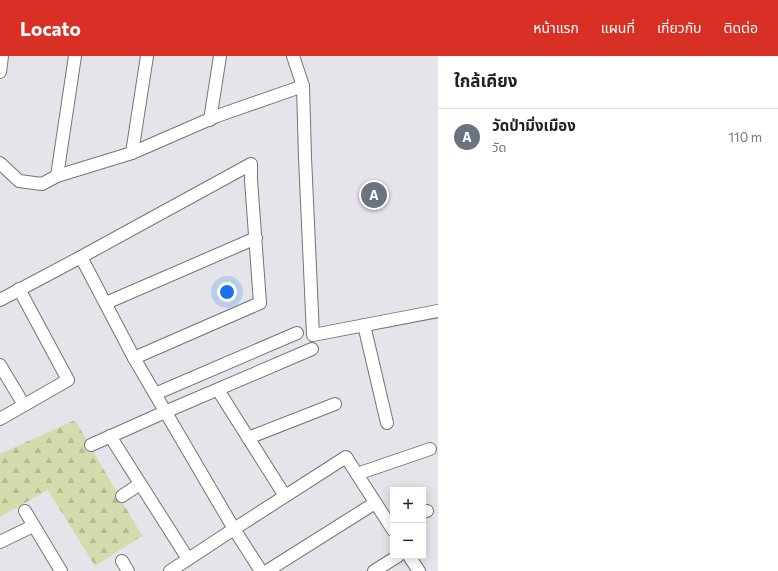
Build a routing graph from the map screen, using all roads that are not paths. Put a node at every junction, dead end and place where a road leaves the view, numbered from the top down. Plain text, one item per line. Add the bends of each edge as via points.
1 (2, 56) edge
2 (75, 56) edge
3 (147, 56) edge
4 (220, 56) edge
5 (293, 56) edge
6 (0, 72) edge
7 (303, 86) junction
8 (210, 120) junction
9 (132, 153) junction
10 (0, 162) edge
11 (57, 176) junction
12 (256, 238) junction
13 (81, 256) junction
14 (19, 289) junction
15 (0, 300) edge
16 (106, 304) junction
17 (438, 311) edge
18 (364, 325) junction
19 (297, 333) dead end
20 (312, 349) dead end
21 (134, 358) junction
22 (0, 365) edge
23 (218, 390) junction
24 (155, 394) junction
25 (335, 404) dead end
26 (24, 406) junction
27 (165, 412) junction
28 (0, 419) edge
29 (387, 423) dead end
30 (110, 436) junction
31 (248, 438) junction
32 (91, 445) dead end
33 (430, 449) dead end
34 (357, 474) junction
35 (140, 484) junction
36 (122, 496) dead end
37 (285, 496) junction
38 (375, 503) junction
39 (24, 511) dead end
40 (390, 524) edge
41 (33, 526) junction
42 (234, 529) junction
43 (0, 542) edge
44 (188, 559) junction
45 (393, 559) edge
46 (411, 559) edge
47 (61, 571) edge
48 (170, 571) edge
49 (261, 571) edge
50 (268, 571) edge
51 (374, 571) edge
52 (419, 571) edge

1 - 6 street
2 - 11 street
3 - 9 street
4 - 8 street
5 - 7 street
7 - 8 street
7 - 18 street via 313,335
8 - 9 street
9 - 11 street
10 - 11 street via 19,181 42,184
12 - 13 street via 252,164
12 - 16 street
12 - 21 street via 260,303
13 - 14 street
13 - 16 street
14 - 15 street
14 - 26 street via 68,380
16 - 21 street
17 - 18 street
18 - 29 street
19 - 24 street
20 - 23 street
21 - 24 street
22 - 26 street
23 - 27 street
23 - 31 street
24 - 27 street
25 - 31 street
26 - 28 street
27 - 30 street
27 - 42 street
30 - 32 street
30 - 35 street
31 - 37 street
33 - 34 street
34 - 37 street via 346,457
34 - 38 street
35 - 36 street
35 - 44 street
37 - 42 street
38 - 40 street
38 - 50 street
39 - 41 street
41 - 43 street
41 - 47 street
42 - 44 street
42 - 49 street
44 - 48 street
45 - 51 street
46 - 52 street

